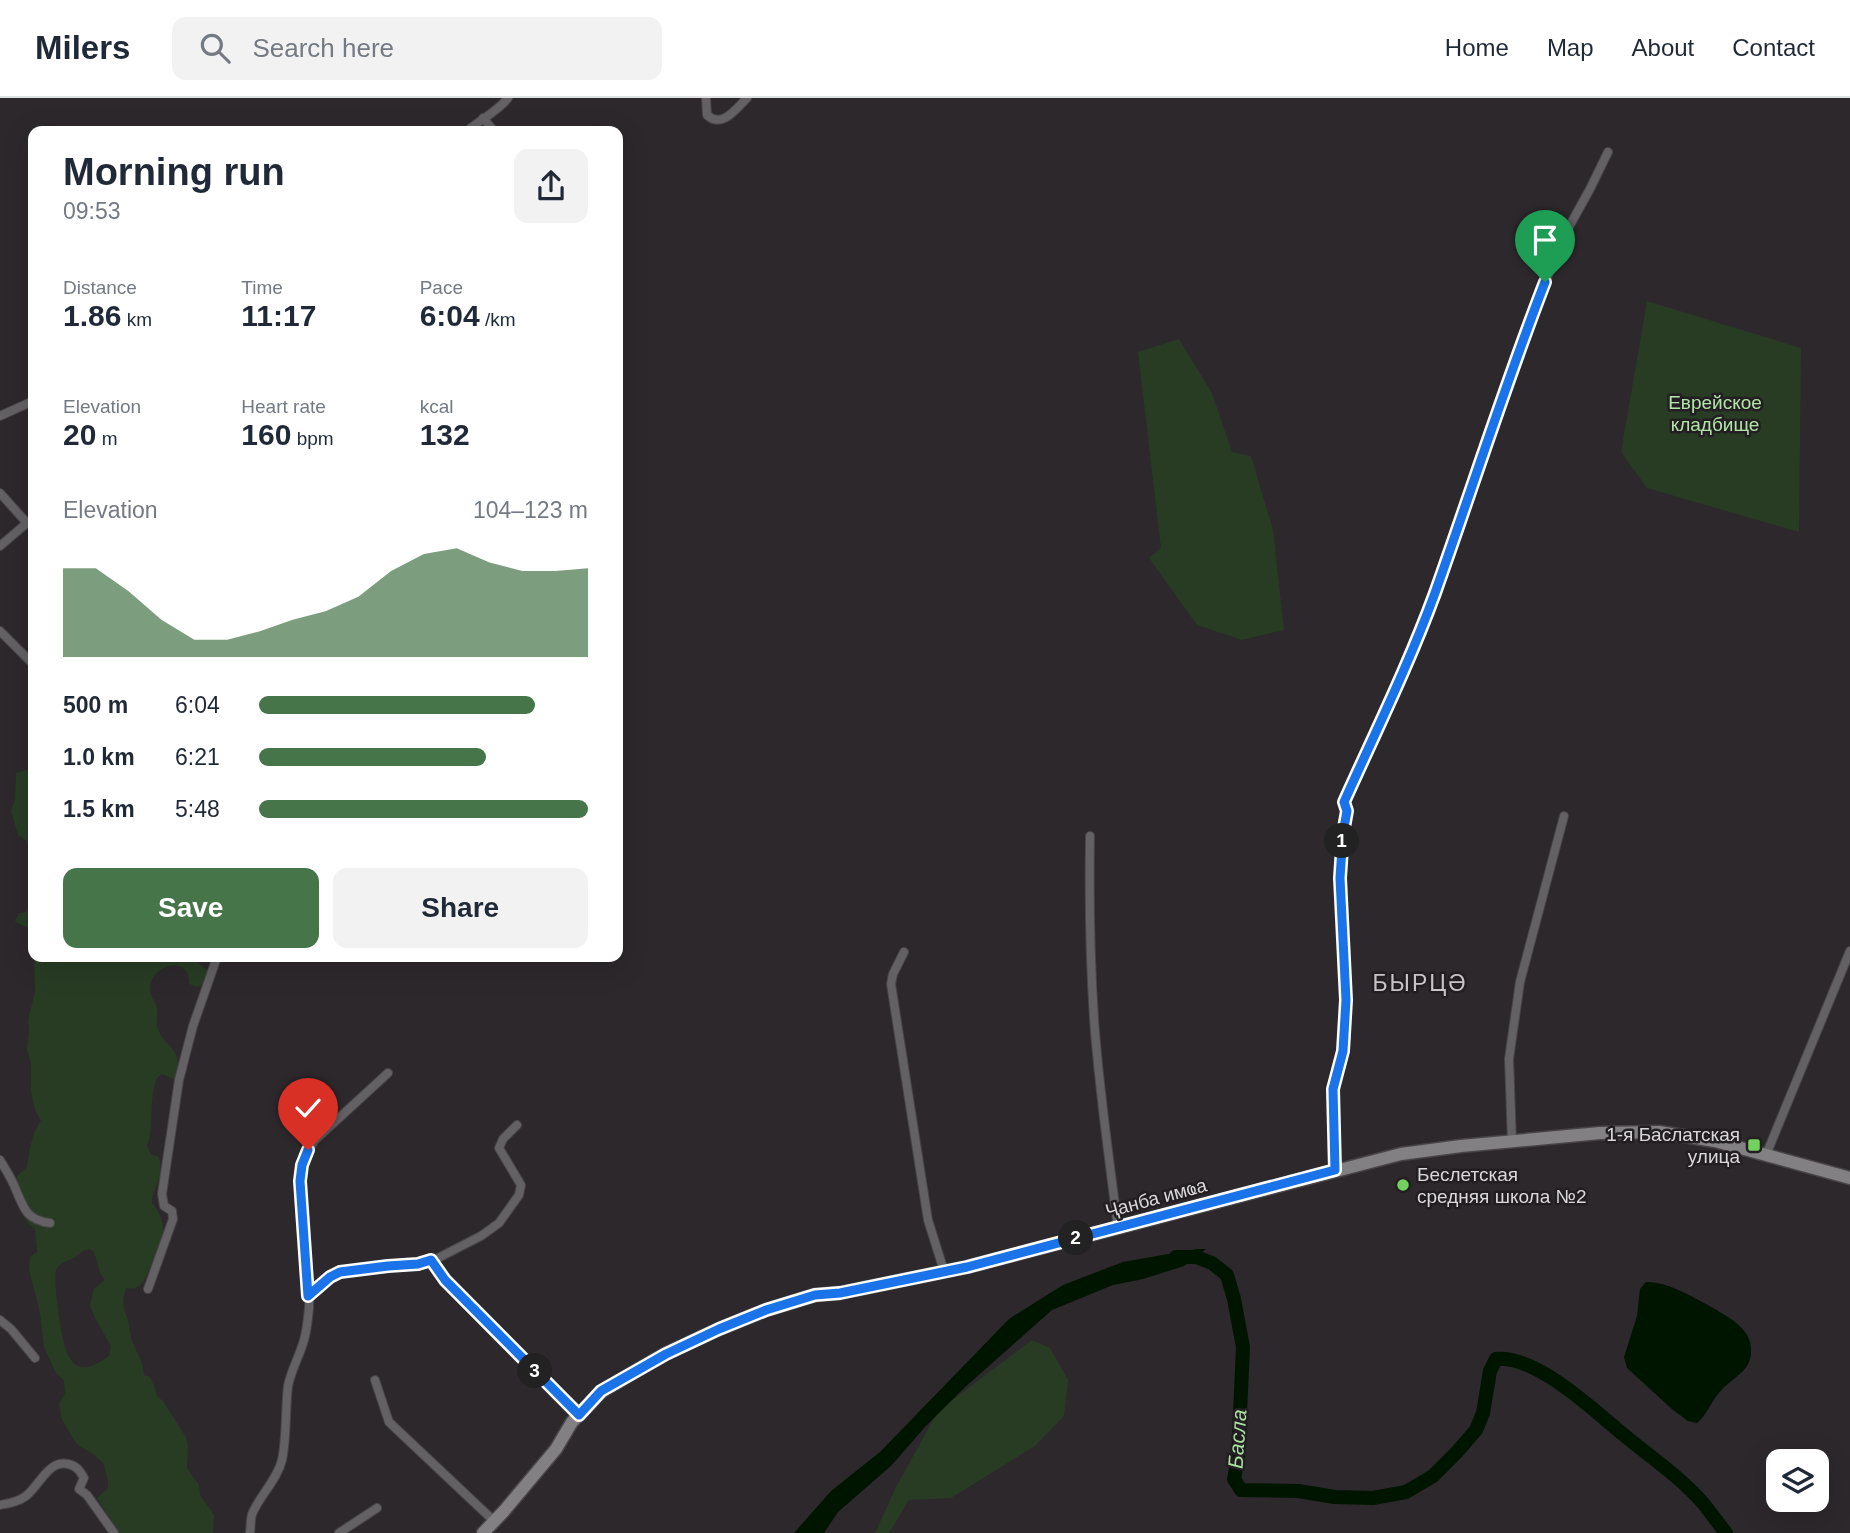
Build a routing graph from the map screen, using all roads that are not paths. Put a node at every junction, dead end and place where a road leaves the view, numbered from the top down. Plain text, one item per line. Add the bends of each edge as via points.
1 (508, 98) edge
2 (706, 98) edge
3 (747, 98) edge
4 (483, 118) junction
5 (473, 126) edge
6 (490, 126) edge
7 (1608, 152) dead end
8 (28, 403) edge
9 (0, 416) edge
10 (0, 493) edge
11 (28, 523) edge
12 (28, 526) edge
13 (0, 546) edge
14 (0, 631) edge
15 (28, 659) edge
16 (1564, 816) dead end
17 (1090, 836) dead end
18 (1850, 951) edge
19 (904, 952) dead end
20 (215, 962) edge
21 (388, 1073) dead end
22 (517, 1125) dead end
23 (1512, 1142) junction
24 (1766, 1155) junction
25 (0, 1160) edge
26 (1335, 1170) junction
27 (1850, 1178) edge
28 (50, 1223) dead end
29 (1118, 1228) junction
30 (431, 1260) junction
31 (944, 1271) junction
32 (148, 1289) dead end
33 (308, 1296) junction
34 (0, 1320) edge
35 (34, 1358) dead end
36 (375, 1380) dead end
37 (579, 1415) junction
38 (0, 1505) edge
39 (377, 1508) dead end
40 (495, 1522) junction
41 (114, 1533) edge
42 (250, 1533) edge
43 (339, 1533) edge
44 (483, 1533) edge

1 - 4 street
2 - 3 street via 708,115 720,121
4 - 5 street
4 - 6 street
7 - 26 street via 1545,282 1419,636 1344,802 1340,878 1346,1000 1343,1051 1333,1089
8 - 9 street
10 - 11 street
12 - 13 street
14 - 15 street
16 - 23 street via 1520,982 1509,1059
17 - 29 street via 1094,1018
18 - 24 street
19 - 31 street via 891,984 928,1220
20 - 32 street via 179,1080 162,1194 173,1219
21 - 33 street via 315,1140 302,1165 300,1205
22 - 30 street via 499,1147 521,1185 512,1206 481,1236
23 - 24 street, Ҷанба имҩа via 1659,1132
23 - 26 street, Ҷанба имҩа via 1401,1154
24 - 27 street, Ҷанба имҩа
25 - 28 street via 27,1213
26 - 29 street, Ҷанба имҩа
29 - 31 street, Ҷанба имҩа
30 - 33 street via 340,1272
30 - 37 street via 445,1280
31 - 37 street, Ҷанба имҩа via 815,1295 766,1310 642,1367 601,1391
33 - 42 street via 304,1339 289,1383 282,1462 251,1515
34 - 35 street
36 - 40 street via 389,1422
37 - 40 street, Ҷанба имҩа
38 - 41 street via 27,1495 54,1466 73,1465 84,1478 79,1489
39 - 43 street
40 - 44 street, Ҷанба имҩа

